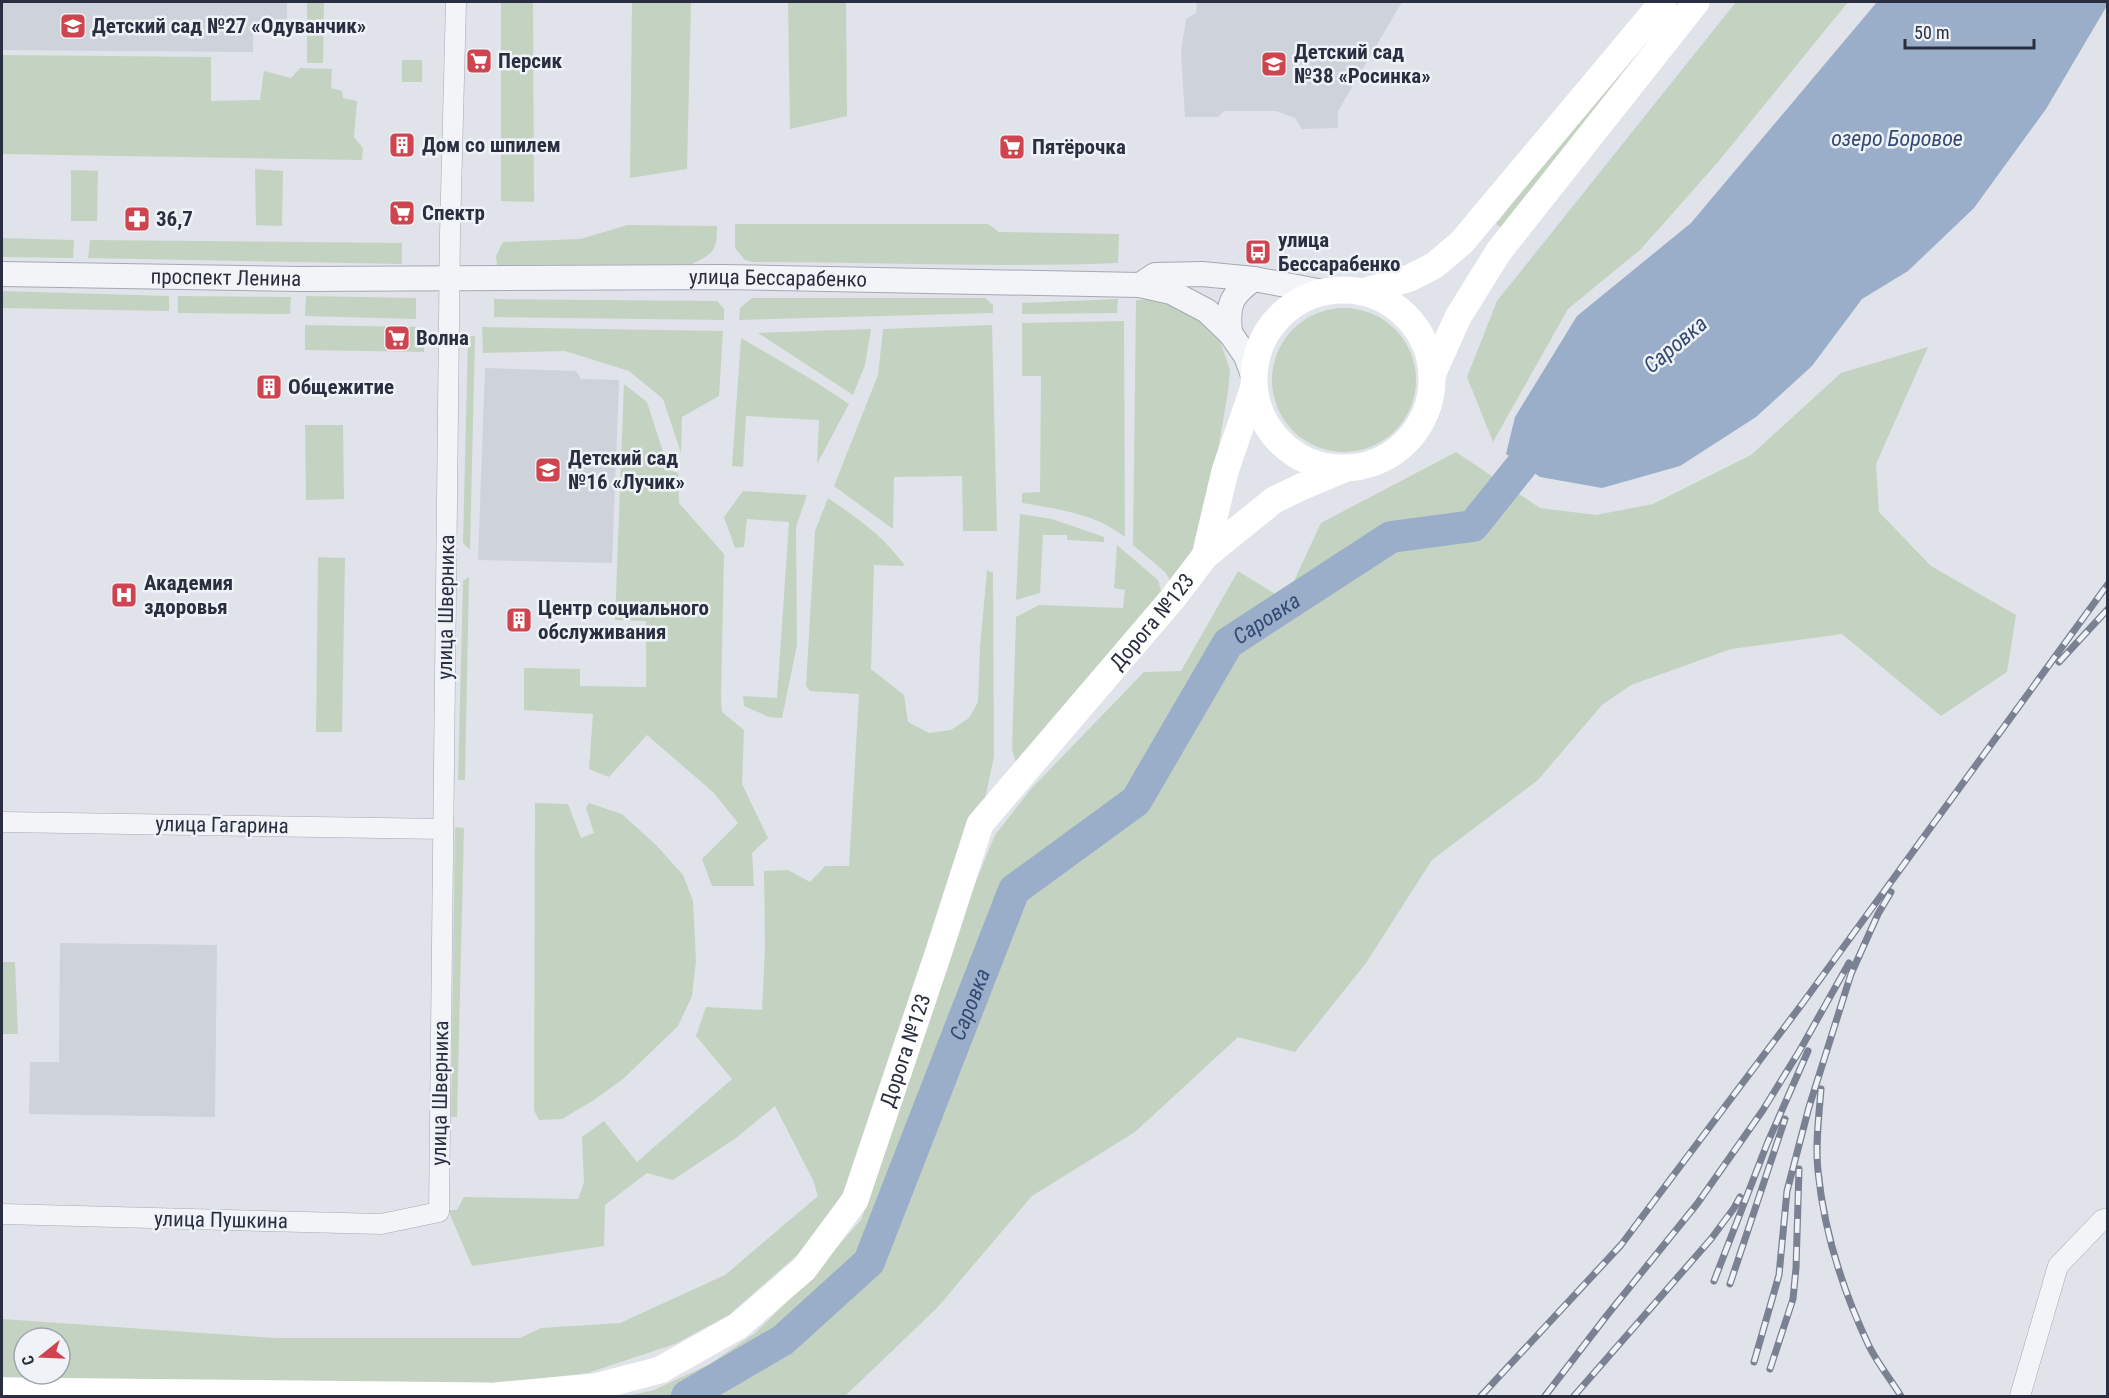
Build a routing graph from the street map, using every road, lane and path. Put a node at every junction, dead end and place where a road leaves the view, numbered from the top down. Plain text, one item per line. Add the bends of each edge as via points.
1 (456, 2) edge
2 (1663, 2) edge
3 (1696, 2) edge
4 (2, 274) edge
5 (450, 279) junction
6 (1254, 279) junction
7 (1140, 285) junction
8 (1323, 292) junction
9 (1363, 292) junction
10 (1230, 333) junction
11 (1432, 375) junction
12 (1254, 383) junction
13 (1346, 468) junction
14 (1205, 556) junction
15 (2, 822) edge
16 (443, 829) junction
17 (439, 1212) joint
18 (2, 1214) edge
19 (2108, 1218) edge
20 (2, 1391) edge
21 (488, 1396) edge
22 (495, 1396) edge
23 (2020, 1396) edge

1 - 5 street, улица Шверника
2 - 9 main road via 1462,242 1435,265 1410,278
3 - 11 main road via 1499,251 1458,317
4 - 5 street, проспект Ленина
5 - 7 street, улица Бессарабенко via 724,277
5 - 16 street, улица Шверника
6 - 7 street, улица Бессарабенко via 1155,275
6 - 8 street, улица Бессарабенко
6 - 10 street via 1232,298 1228,313
7 - 10 street, улица Бессарабенко via 1171,292 1207,310
8 - 9 main road
8 - 12 main road via 1295,303 1273,323 1258,349
9 - 11 main road via 1385,300 1418,331 1428,352
10 - 12 street, улица Бессарабенко via 1246,356
11 - 13 main road via 1429,403 1413,434 1384,459
12 - 13 main road via 1258,406 1277,439 1308,461
12 - 14 main road, Дорога №123 via 1224,471
13 - 14 main road, Дорога №123 via 1274,500
14 - 22 main road, Дорога №123 via 980,824 855,1200 804,1269 738,1326 660,1370 595,1387
15 - 16 street, улица Гагарина
16 - 17 street, улица Шверника
17 - 18 street, улица Пушкина via 381,1224
19 - 23 street via 2058,1266
20 - 21 main road

